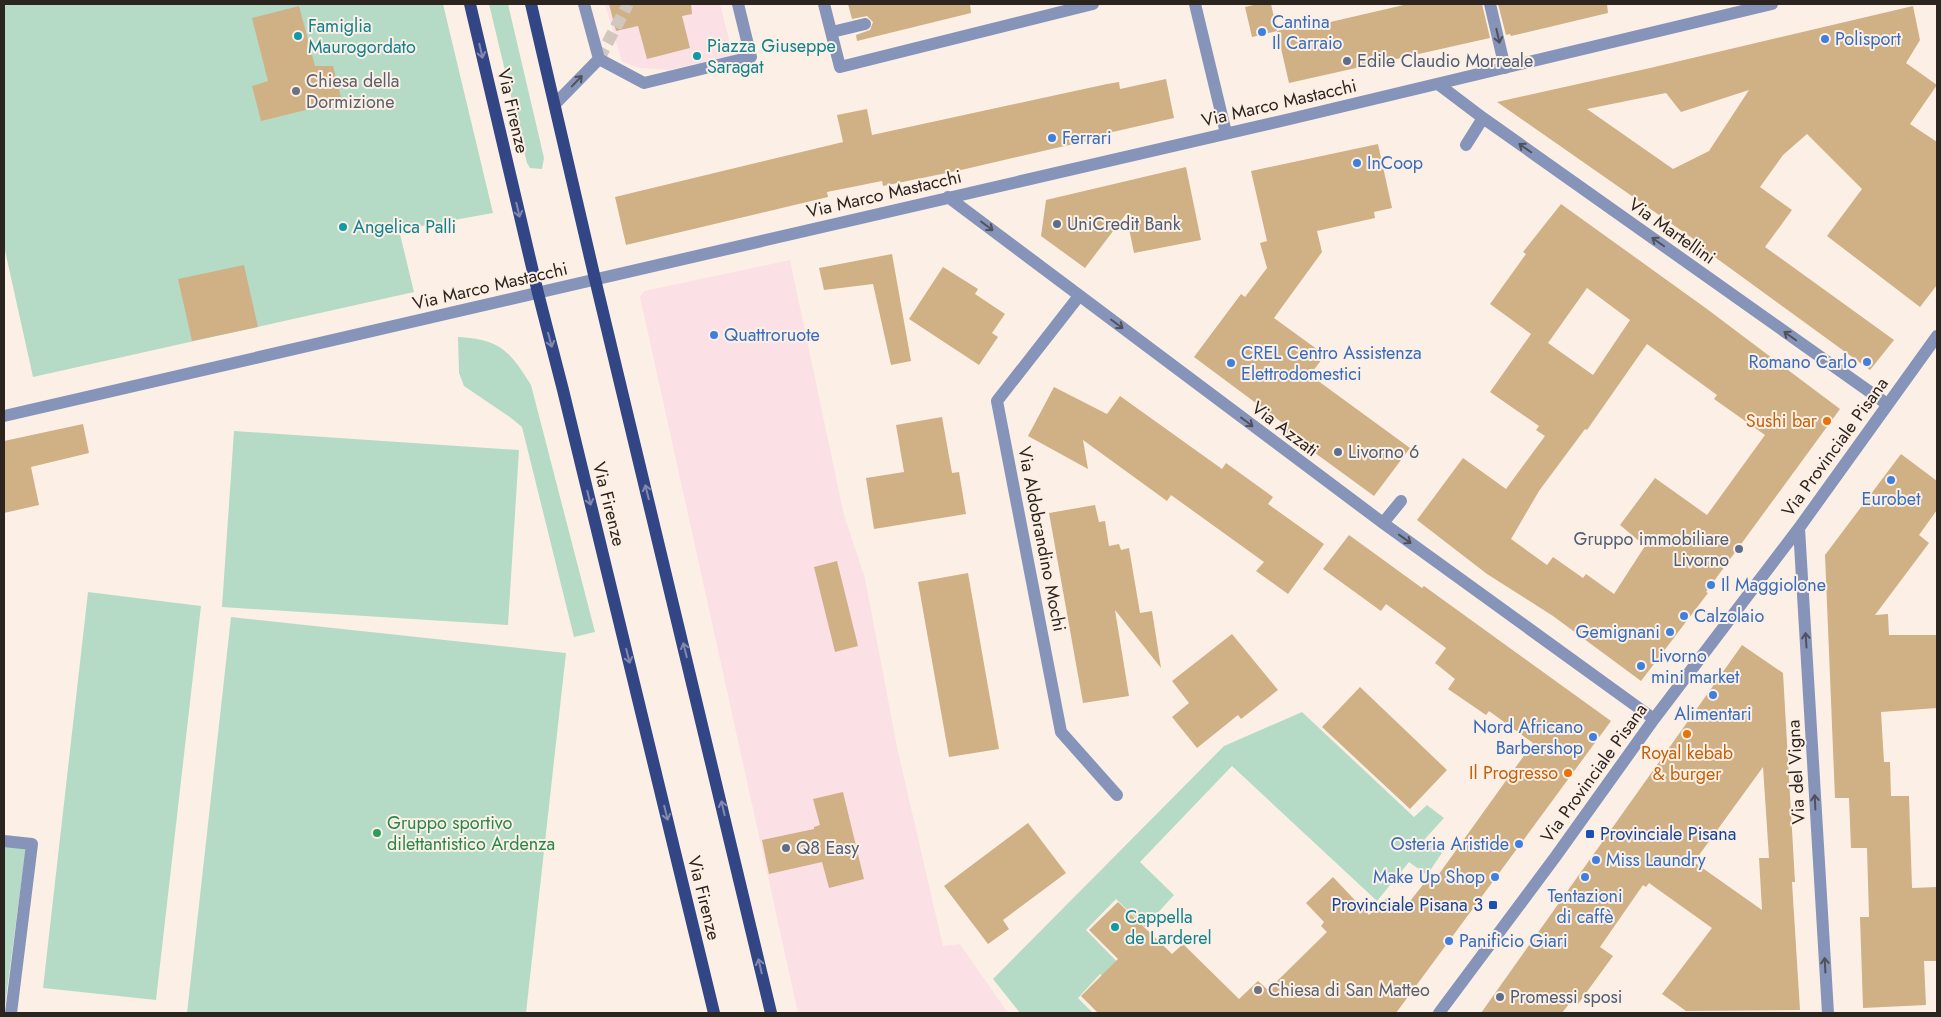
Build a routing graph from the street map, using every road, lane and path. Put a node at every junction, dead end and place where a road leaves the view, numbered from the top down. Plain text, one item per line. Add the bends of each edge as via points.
1 (470, 4) edge
2 (531, 4) edge
3 (584, 4) edge
4 (738, 4) edge
5 (824, 4) edge
6 (1093, 4) edge
7 (1195, 4) edge
8 (1490, 4) edge
9 (1772, 4) edge
10 (865, 24) dead end
11 (832, 32) junction
12 (599, 59) junction
13 (1505, 68) junction
14 (1438, 84) junction
15 (555, 104) junction
16 (1483, 118) junction
17 (1226, 133) junction
18 (1466, 145) dead end
19 (948, 197) junction
20 (595, 279) junction
21 (538, 293) junction
22 (1079, 296) junction
23 (1937, 336) edge
24 (1887, 404) junction
25 (4, 416) edge
26 (1401, 500) dead end
27 (1383, 524) junction
28 (1799, 528) junction
29 (1654, 719) junction
30 (1117, 794) dead end
31 (4, 841) edge
32 (11, 1013) edge
33 (714, 1013) edge
34 (771, 1013) edge
35 (1439, 1013) edge
36 (1828, 1013) edge

1 -> 21 main road, Via Firenze
2 - 15 main road
3 - 12 street
4 - 12 street via 751,57 644,83
5 - 11 street
6 - 11 street via 840,68
7 - 17 street
8 -> 13 street
9 - 13 street, Via Marco Mastacchi
10 - 11 street
15 -> 12 street
13 - 14 street, Via Marco Mastacchi
14 - 16 street, Via Martellini
14 - 17 street, Via Marco Mastacchi
15 - 20 main road
16 - 18 street
24 -> 16 street, Via Martellini
17 - 19 street, Via Marco Mastacchi
19 - 20 street, Via Marco Mastacchi
19 -> 22 street, Via Azzati
20 - 21 street, Via Marco Mastacchi
34 -> 20 main road
21 - 25 street, Via Marco Mastacchi
21 -> 33 main road, Via Firenze
22 -> 27 street, Via Azzati
22 - 30 street, Via Aldobrandino Mochi via 997,401 1061,732
23 - 24 street, Via Provinciale Pisana
24 - 28 street, Via Provinciale Pisana
26 - 27 street
27 -> 29 street, Via Azzati
28 - 29 street, Via Provinciale Pisana
36 -> 28 street, Via del Vigna
29 - 35 street, Via Provinciale Pisana
31 - 32 street via 32,844

